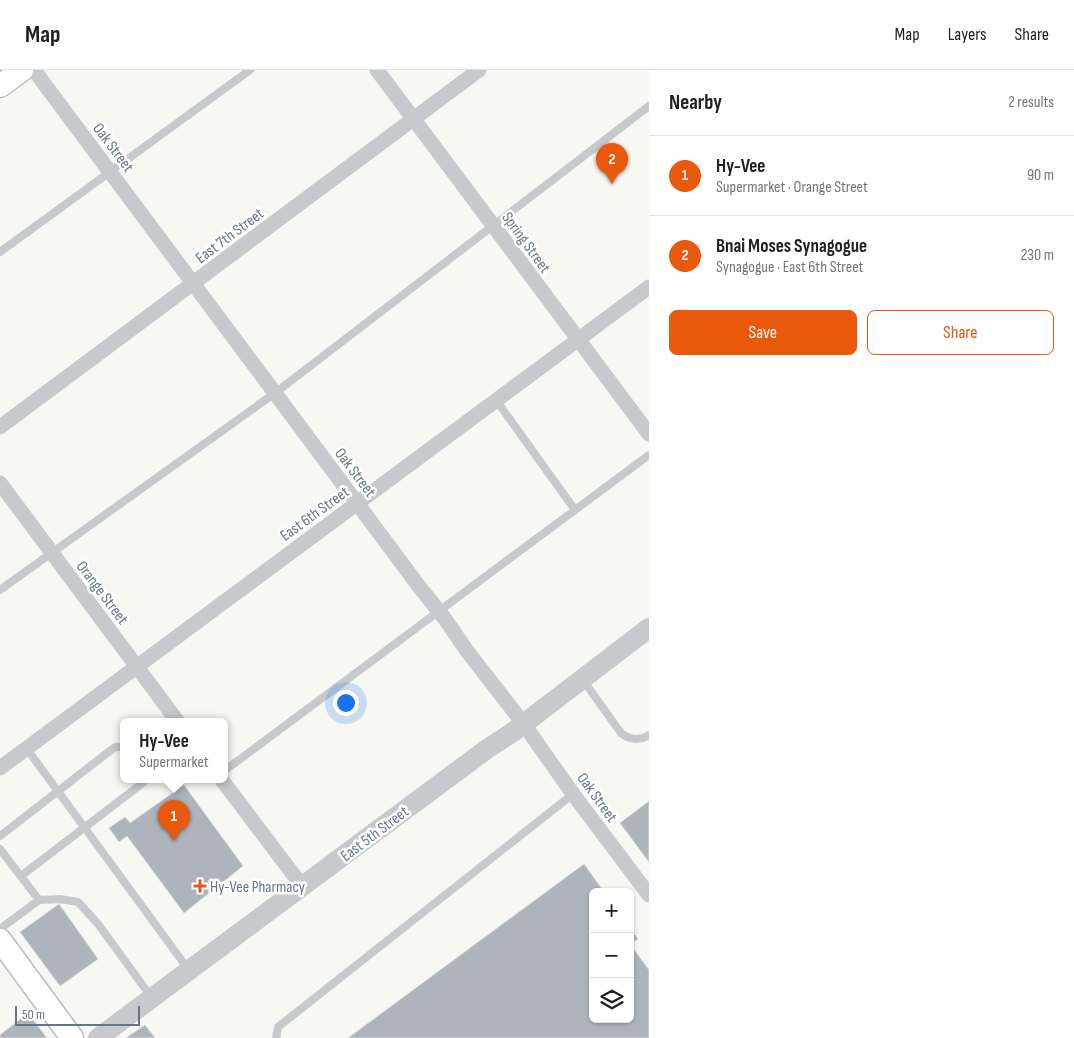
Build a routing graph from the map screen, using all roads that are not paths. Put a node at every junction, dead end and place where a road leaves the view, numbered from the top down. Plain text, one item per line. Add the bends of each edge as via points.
1 (22, 70) edge
2 (34, 70) edge
3 (250, 70) edge
4 (378, 70) edge
5 (480, 70) edge
6 (0, 86) edge
7 (649, 106) edge
8 (414, 118) junction
9 (110, 171) junction
10 (493, 224) junction
11 (0, 252) edge
12 (193, 284) junction
13 (649, 287) edge
14 (577, 340) junction
15 (275, 392) junction
16 (496, 400) junction
17 (0, 427) edge
18 (649, 434) edge
19 (649, 455) edge
20 (0, 483) edge
21 (358, 503) junction
22 (575, 510) junction
23 (52, 553) junction
24 (0, 590) edge
25 (438, 611) junction
26 (645, 635) edge
27 (137, 666) junction
28 (582, 679) junction
29 (175, 718) edge
30 (523, 724) junction
31 (649, 735) edge
32 (120, 747) edge
33 (27, 749) junction
34 (0, 768) edge
35 (228, 768) edge
36 (143, 783) edge
37 (224, 783) edge
38 (58, 792) junction
39 (573, 794) junction
40 (84, 827) junction
41 (0, 836) edge
42 (0, 849) edge
43 (21, 876) junction
44 (302, 886) junction
45 (649, 895) edge
46 (39, 900) junction
47 (0, 929) edge
48 (0, 940) edge
49 (189, 970) junction
50 (152, 998) junction
51 (72, 1038) edge
52 (98, 1038) edge
53 (276, 1038) edge

1 - 6 main road
2 - 9 street, Oak Street
3 - 9 lane
4 - 8 street, Spring Street
5 - 8 street, East 7th Street
7 - 10 lane
8 - 10 street, Spring Street
8 - 12 street, East 7th Street
9 - 11 lane
9 - 12 street, Oak Street
10 - 14 street, Spring Street
10 - 15 lane
12 - 15 street, Oak Street
12 - 17 street, East 7th Street
13 - 14 street, East 6th Street
14 - 16 street, East 6th Street
14 - 18 street, Spring Street
15 - 21 street, Oak Street
15 - 23 lane
16 - 21 street, East 6th Street
16 - 22 lane
19 - 22 lane
20 - 23 street, Orange Street
21 - 25 street, Oak Street
21 - 27 street, East 6th Street
22 - 25 lane
23 - 24 lane
23 - 27 street, Orange Street
25 - 30 street, Oak Street
25 - 35 lane
26 - 28 street, East 5th Street
27 - 29 street, Orange Street
27 - 33 street, East 6th Street
28 - 30 street, East 5th Street
28 - 31 lane via 621,733 634,739
30 - 39 street, Oak Street
30 - 44 street, East 5th Street
32 - 38 lane via 115,747
33 - 34 street, East 6th Street
33 - 38 lane
36 - 40 lane
37 - 44 street
38 - 40 lane
38 - 41 lane
39 - 45 street, Oak Street
39 - 53 lane via 278,1027
40 - 43 lane
40 - 49 lane
42 - 43 lane
43 - 46 lane
44 - 49 street, East 5th Street
46 - 47 lane
46 - 50 lane via 78,902
48 - 51 main road
49 - 50 street, East 5th Street
50 - 52 street, East 5th Street

